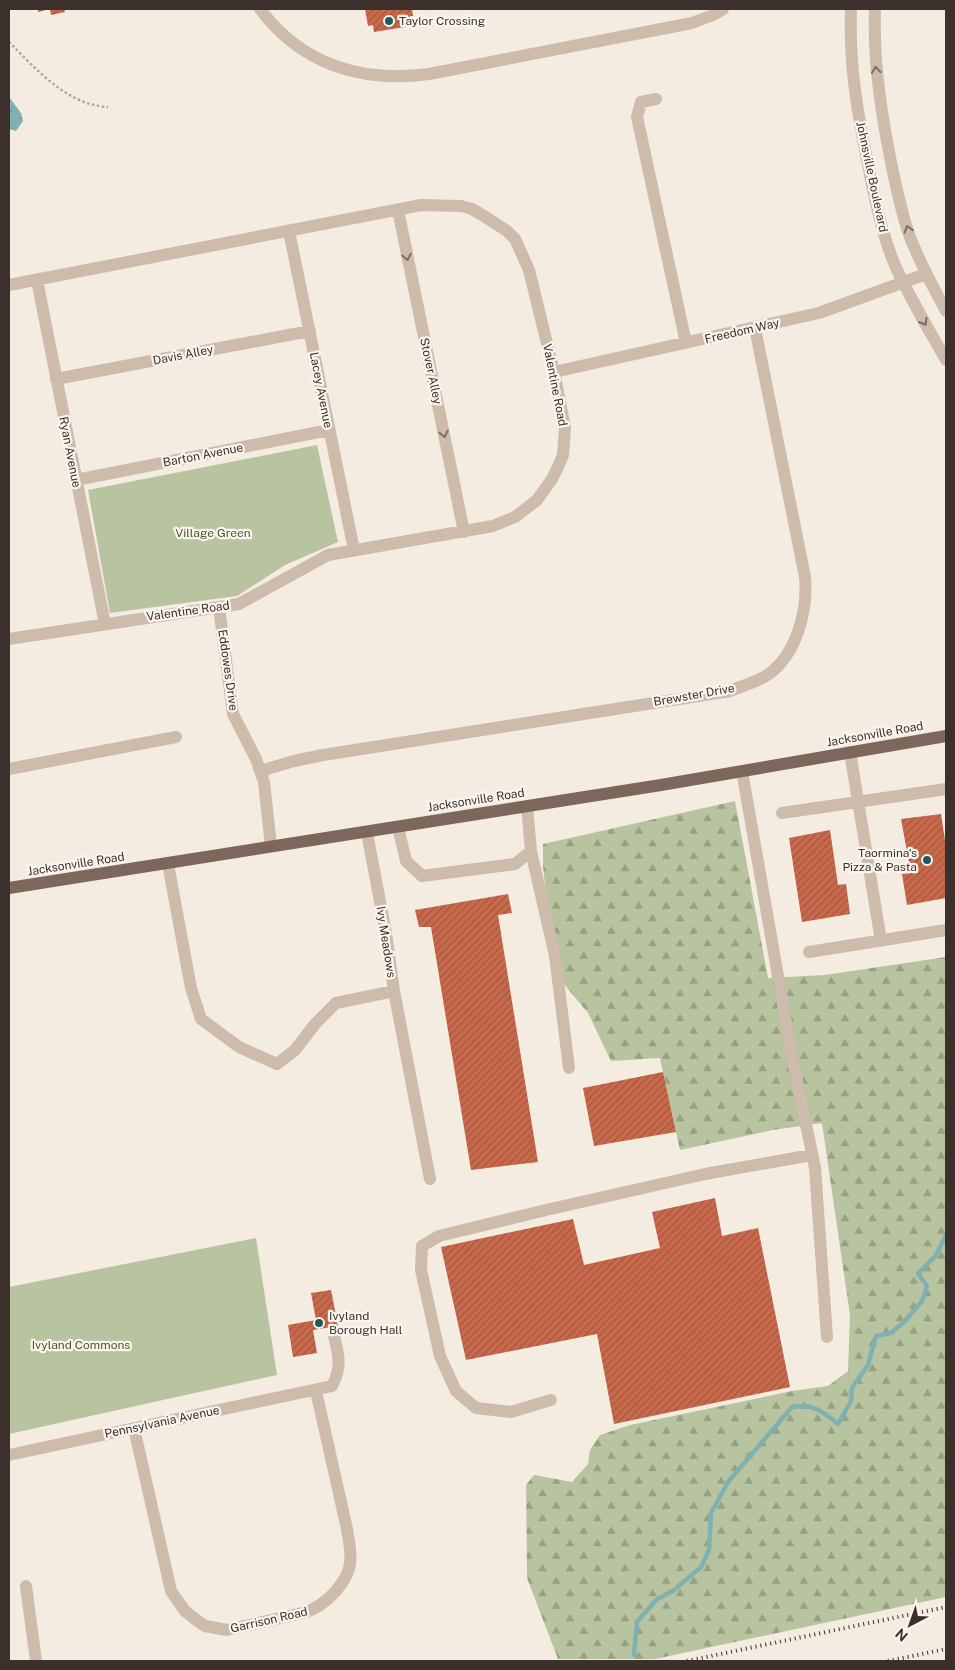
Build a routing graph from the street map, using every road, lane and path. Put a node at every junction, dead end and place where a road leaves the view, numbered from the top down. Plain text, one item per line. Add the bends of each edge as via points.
1 (260, 9) edge
2 (722, 9) edge
3 (851, 9) edge
4 (875, 9) edge
5 (9, 42) edge
6 (656, 99) dead end
7 (108, 107) dead end
8 (398, 210) junction
9 (289, 231) junction
10 (926, 274) junction
11 (36, 280) junction
12 (903, 282) junction
13 (9, 285) edge
14 (946, 311) edge
15 (755, 328) junction
16 (310, 331) junction
17 (686, 343) junction
18 (946, 360) edge
19 (554, 372) junction
20 (56, 379) junction
21 (329, 430) junction
22 (76, 480) junction
23 (464, 532) junction
24 (354, 550) junction
25 (219, 607) junction
26 (105, 624) junction
27 (9, 639) edge
28 (946, 736) edge
29 (176, 737) dead end
30 (850, 752) junction
31 (9, 769) edge
32 (260, 771) junction
33 (742, 771) junction
34 (946, 789) edge
35 (858, 800) junction
36 (527, 806) junction
37 (782, 813) dead end
38 (398, 827) junction
39 (367, 833) junction
40 (271, 846) junction
41 (531, 851) junction
42 (168, 864) junction
43 (9, 888) edge
44 (946, 930) edge
45 (881, 941) junction
46 (809, 952) dead end
47 (394, 991) junction
48 (569, 1068) dead end
49 (812, 1155) junction
50 (430, 1179) dead end
51 (334, 1336) dead end
52 (826, 1337) dead end
53 (316, 1391) junction
54 (551, 1400) dead end
55 (134, 1428) junction
56 (9, 1455) edge
57 (26, 1586) dead end
58 (36, 1661) edge

1 - 2 street via 284,36 322,60 360,74 393,77 429,74 692,23
3 - 12 street, Johnsville Boulevard via 852,68 864,145 876,208
10 -> 4 street, Johnsville Boulevard via 899,200 888,146 876,72
5 - 7 path via 57,86 80,100
6 - 17 street via 641,102 637,117
8 - 9 street, Valentine Road
8 - 19 street, Valentine Road via 421,204 461,206 478,212 507,231 530,270
8 -> 23 street, Stover Alley
9 - 11 street, Valentine Road
9 - 16 street, Lacey Avenue
10 - 12 street, Freedom Way
10 - 14 street, Johnsville Boulevard
11 - 13 street, Valentine Road
11 - 20 street, Ryan Avenue
12 - 15 street, Freedom Way via 819,313
12 -> 18 street, Johnsville Boulevard
15 - 17 street, Freedom Way
15 - 32 street, Brewster Drive via 806,591 795,640 768,674 730,691 323,756
16 - 20 street, Davis Alley
16 - 21 street, Lacey Avenue
17 - 19 street, Freedom Way
19 - 23 street, Valentine Road via 565,428 563,455 552,479 537,500 516,517
20 - 22 street, Ryan Avenue
21 - 22 street, Barton Avenue
21 - 24 street, Lacey Avenue
22 - 26 street, Ryan Avenue
23 - 24 street, Valentine Road
24 - 25 street, Valentine Road via 328,555 239,604
25 - 26 street, Valentine Road
25 - 32 street, Eddowes Drive via 233,714
26 - 27 street, Valentine Road
28 - 30 main road, Jacksonville Road
29 - 31 street
30 - 33 main road, Jacksonville Road
30 - 35 street
32 - 40 street, Eddowes Drive
33 - 36 main road, Jacksonville Road
33 - 49 street
34 - 35 street
35 - 37 street
35 - 45 street
36 - 38 main road, Jacksonville Road
36 - 41 street
38 - 39 main road, Jacksonville Road
38 - 41 street via 406,861 422,876 515,864
39 - 40 main road, Jacksonville Road
39 - 47 street, Ivy Meadows
40 - 42 main road, Jacksonville Road
41 - 48 street via 554,956
42 - 43 main road, Jacksonville Road
42 - 47 street, Ivy Meadows via 191,988 201,1019 239,1048 277,1064 295,1050 336,1004
44 - 45 street
45 - 46 street
47 - 50 street
49 - 52 street
49 - 54 street via 705,1174 546,1210 439,1236 422,1246 421,1270 440,1356 456,1391 476,1408 511,1412
51 - 53 street via 339,1359 338,1374 332,1386
53 - 55 street, Pennsylvania Avenue
53 - 55 street, Garrison Road via 347,1529 350,1549 348,1571 335,1591 318,1607 237,1628 227,1630 205,1626 185,1611 171,1591
55 - 56 street, Pennsylvania Avenue
57 - 58 street

